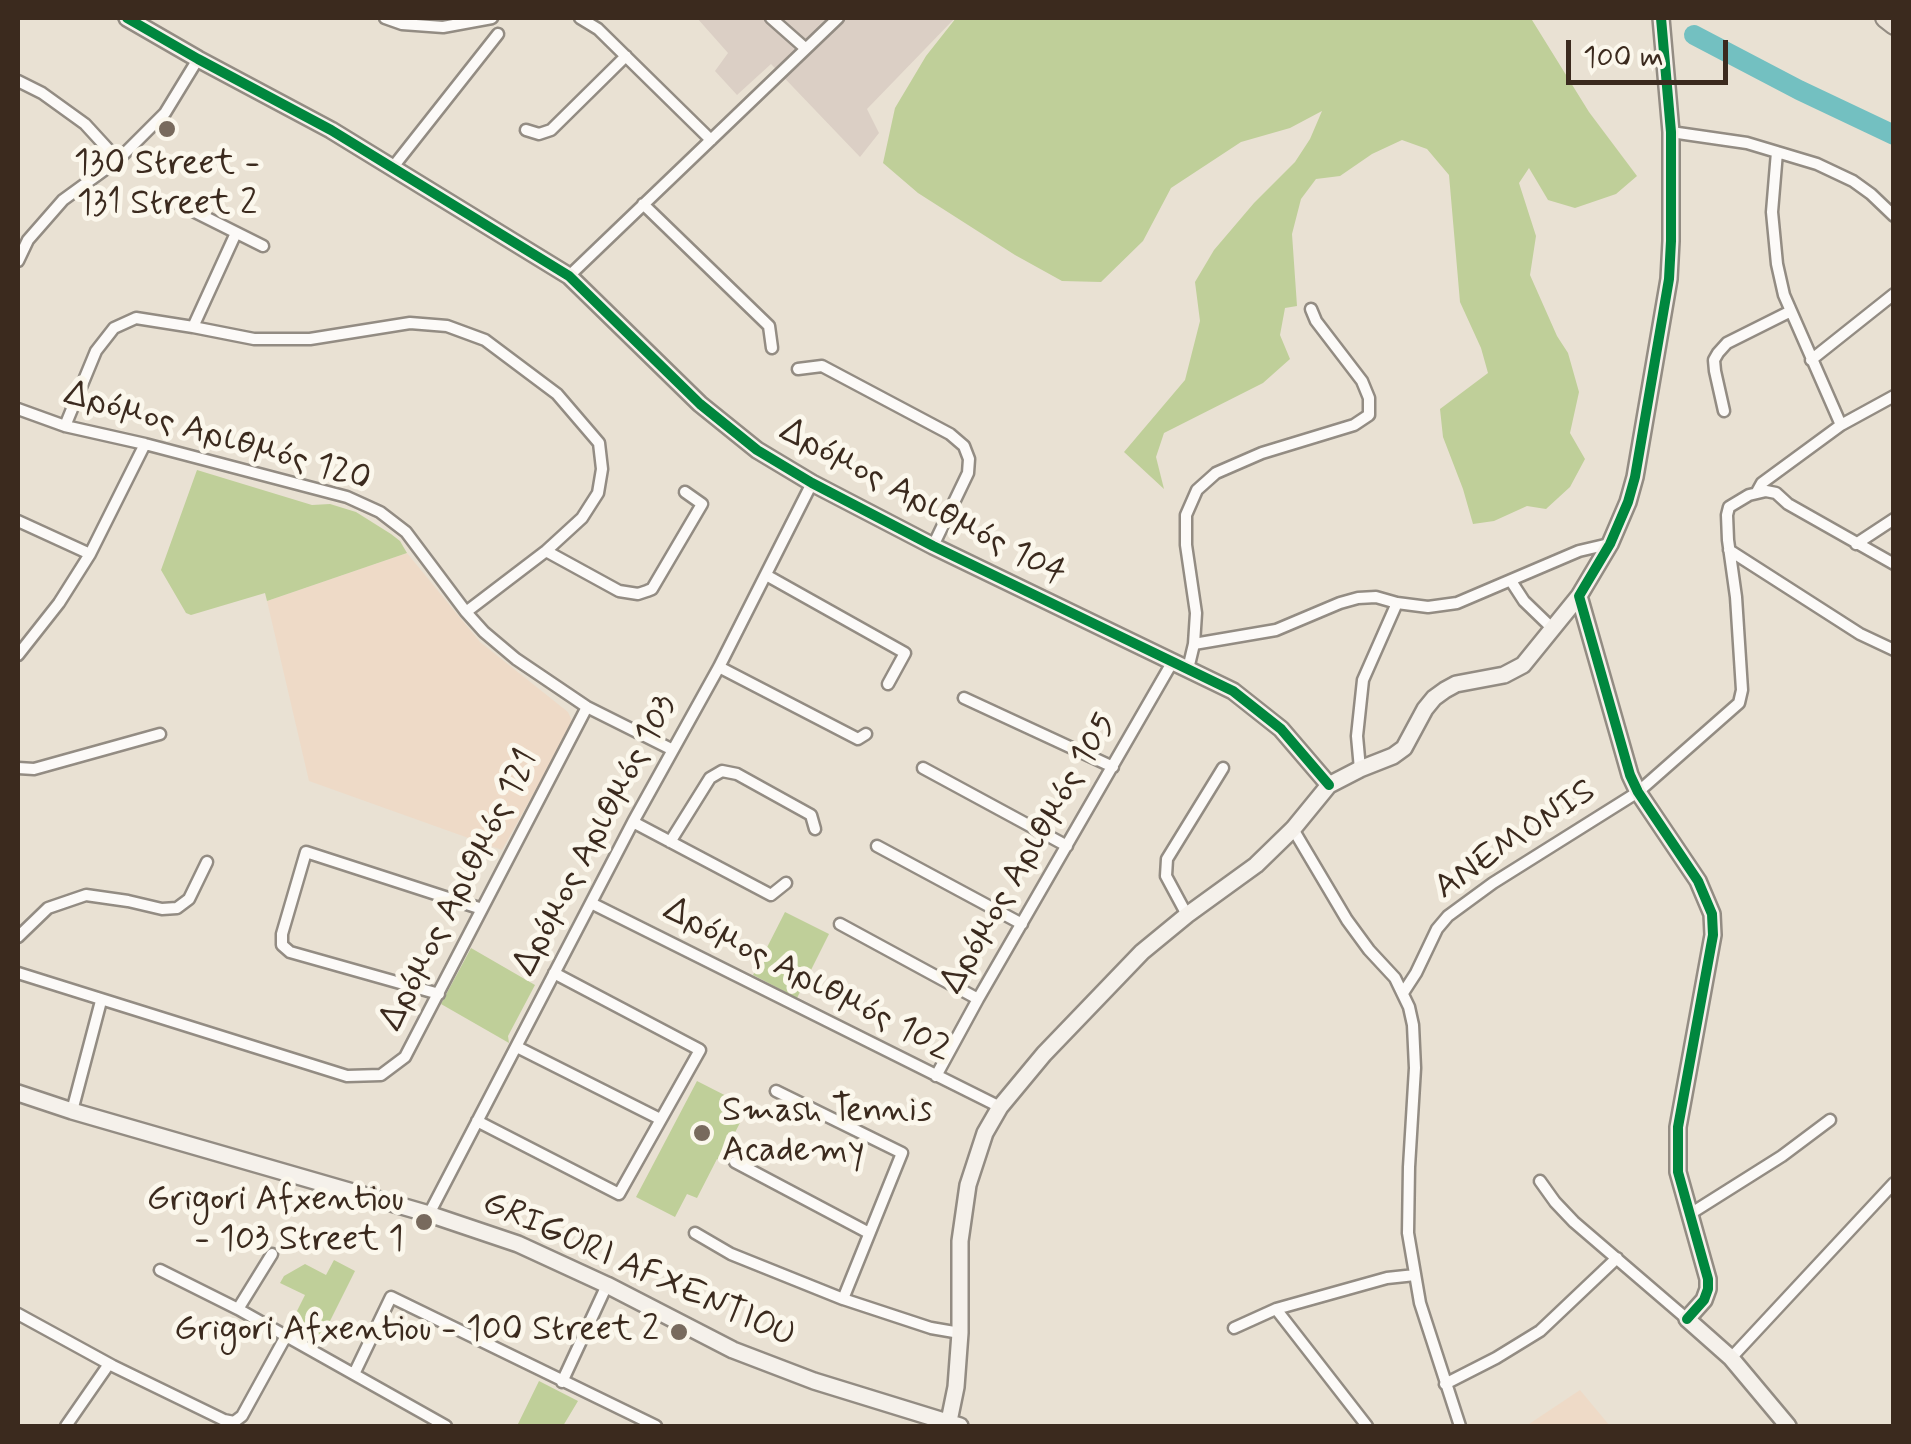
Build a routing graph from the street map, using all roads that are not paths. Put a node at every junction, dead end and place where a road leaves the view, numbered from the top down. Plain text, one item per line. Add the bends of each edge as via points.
1 (127, 18) edge
2 (385, 18) edge
3 (492, 18) edge
4 (580, 18) edge
5 (771, 18) edge
6 (838, 18) edge
7 (1662, 18) edge
8 (1885, 18) edge
9 (1894, 25) edge
10 (498, 34) dead end
11 (804, 48) junction
12 (626, 56) junction
13 (198, 59) junction
14 (18, 80) edge
15 (526, 130) dead end
16 (1670, 132) junction
17 (712, 140) junction
18 (1777, 152) junction
19 (118, 160) junction
20 (392, 167) junction
21 (177, 203) dead end
22 (643, 204) junction
23 (1894, 216) edge
24 (236, 233) junction
25 (263, 246) dead end
26 (18, 261) edge
27 (570, 276) junction
28 (1894, 294) edge
29 (1311, 309) dead end
30 (1789, 312) junction
31 (192, 326) junction
32 (772, 348) dead end
33 (1811, 360) junction
34 (798, 369) dead end
35 (1894, 396) edge
36 (18, 409) edge
37 (1724, 411) dead end
38 (1841, 424) junction
39 (65, 426) junction
40 (146, 444) junction
41 (812, 483) junction
42 (684, 492) dead end
43 (1758, 492) junction
44 (1894, 519) edge
45 (18, 522) edge
46 (1610, 544) junction
47 (1856, 544) junction
48 (933, 546) junction
49 (1729, 550) junction
50 (546, 551) junction
51 (90, 554) junction
52 (1894, 564) edge
53 (766, 574) junction
54 (1512, 581) junction
55 (1579, 596) junction
56 (1397, 603) junction
57 (466, 612) junction
58 (1553, 629) junction
59 (1194, 644) junction
60 (1894, 650) edge
61 (18, 655) edge
62 (1181, 665) junction
63 (719, 667) junction
64 (888, 684) dead end
65 (964, 698) dead end
66 (588, 707) junction
67 (160, 734) dead end
68 (866, 734) dead end
69 (672, 750) junction
70 (1112, 767) junction
71 (18, 768) edge
72 (924, 768) dead end
73 (1223, 768) dead end
74 (1360, 769) junction
75 (1330, 785) junction
76 (1638, 792) junction
77 (633, 822) junction
78 (816, 829) dead end
79 (1293, 829) junction
80 (670, 842) junction
81 (878, 846) dead end
82 (1066, 846) junction
83 (207, 862) dead end
84 (786, 883) dead end
85 (591, 903) junction
86 (482, 908) junction
87 (1187, 915) junction
88 (840, 924) dead end
89 (1022, 924) junction
90 (18, 937) edge
91 (18, 973) edge
92 (554, 973) junction
93 (1403, 993) junction
94 (438, 994) junction
95 (978, 999) junction
96 (101, 1001) junction
97 (518, 1047) junction
98 (936, 1076) junction
99 (776, 1091) dead end
100 (18, 1093) edge
101 (1000, 1106) junction
102 (72, 1111) junction
103 (660, 1119) junction
104 (1830, 1120) dead end
105 (477, 1121) junction
106 (734, 1162) dead end
107 (1540, 1180) dead end
108 (1894, 1184) edge
109 (430, 1214) junction
110 (1690, 1214) junction
111 (696, 1233) dead end
112 (869, 1233) junction
113 (272, 1254) dead end
114 (1617, 1258) junction
115 (160, 1270) dead end
116 (1415, 1276) junction
117 (607, 1285) junction
118 (843, 1299) junction
119 (238, 1308) junction
120 (1276, 1309) junction
121 (18, 1314) edge
122 (1687, 1319) junction
123 (1234, 1328) dead end
124 (960, 1333) junction
125 (286, 1336) junction
126 (1731, 1358) junction
127 (109, 1364) junction
128 (354, 1374) junction
129 (562, 1382) junction
130 (1445, 1384) junction
131 (66, 1426) edge
132 (445, 1426) edge
133 (656, 1426) edge
134 (952, 1426) edge
135 (1367, 1426) edge
136 (1460, 1426) edge
137 (1788, 1426) edge

1 - 13 street, Δρόμος Αριθμός 104
2 - 3 street via 442,27
4 - 12 street
5 - 11 street
6 - 11 street
7 - 16 street
8 - 9 main road
10 - 20 street
11 - 17 street
12 - 15 street via 551,130
12 - 17 street
13 - 19 street via 165,113
13 - 20 street, Δρόμος Αριθμός 104
14 - 19 street via 85,124
16 - 18 street
16 - 46 street via 1669,279 1634,477
17 - 22 street
18 - 23 street via 1836,172
18 - 30 street via 1772,212
19 - 26 street via 63,200
20 - 27 street, Δρόμος Αριθμός 104
21 - 24 street
22 - 27 street
22 - 32 street via 769,326
24 - 25 street
24 - 31 street
27 - 41 street, Δρόμος Αριθμός 104 via 700,404
28 - 33 street
29 - 59 street, Δρόμος Αριθμός 105 via 1362,381 1369,414 1216,473 1197,490 1186,515
30 - 33 street
30 - 37 street via 1718,353
31 - 39 street via 136,318 114,328 96,352
31 - 50 street via 254,339 310,339 410,323 447,326 484,340 557,394 599,443 598,493
33 - 38 street
34 - 48 street via 822,366 964,446 968,474
35 - 38 street
36 - 39 street, Δρόμος Αριθμός 120
38 - 43 street
39 - 40 street, Δρόμος Αριθμός 120
40 - 51 street
40 - 57 street, Δρόμος Αριθμός 120 via 380,512 406,532
41 - 48 street, Δρόμος Αριθμός 104
41 - 53 street, Δρόμος Αριθμός 103
42 - 50 street via 702,504 647,591 619,591
43 - 47 street via 1776,494
43 - 49 street via 1729,507
44 - 47 street
45 - 51 street
46 - 54 street
46 - 55 street
47 - 52 street
48 - 62 street, Δρόμος Αριθμός 104
49 - 60 street
49 - 76 street, ANEMONIS via 1738,703
50 - 57 street
51 - 61 street
53 - 63 street, Δρόμος Αριθμός 103
53 - 64 street via 905,652
54 - 56 street via 1457,603
54 - 58 street
55 - 58 street
55 - 76 street
56 - 59 street via 1358,598 1291,626
56 - 74 street via 1362,680
57 - 66 street, Δρόμος Αριθμός 120 via 516,659
58 - 74 street via 1514,671 1444,690 1404,748
59 - 62 street, Δρόμος Αριθμός 105
62 - 70 street, Δρόμος Αριθμός 105
62 - 75 street, Δρόμος Αριθμός 104 via 1259,710
63 - 68 street via 858,739
63 - 69 street, Δρόμος Αριθμός 103
65 - 70 street
66 - 69 street, Δρόμος Αριθμός 120
66 - 86 street, Δρόμος Αριθμός 121
67 - 71 street via 34,770
69 - 77 street, Δρόμος Αριθμός 103
70 - 82 street, Δρόμος Αριθμός 105
72 - 82 street
73 - 87 street via 1167,860 1166,876
74 - 75 street
75 - 79 street
76 - 93 street, ANEMONIS via 1448,916
76 - 110 street via 1698,881 1712,914 1678,1127 1678,1172
77 - 80 street
77 - 85 street, Δρόμος Αριθμός 103
78 - 80 street via 810,815 722,771 710,778
79 - 87 street
79 - 93 street via 1347,920
80 - 84 street via 770,895
81 - 89 street
82 - 89 street, Δρόμος Αριθμός 105
83 - 90 street via 189,899 177,908 86,895 48,908
85 - 92 street, Δρόμος Αριθμός 103
85 - 98 street, Δρόμος Αριθμός 102
86 - 94 street, Δρόμος Αριθμός 121
86 - 94 street via 306,852 282,944 290,952
87 - 101 street via 1130,964
88 - 95 street
89 - 95 street, Δρόμος Αριθμός 105
91 - 96 street, Δρόμος Αριθμός 121
92 - 97 street, Δρόμος Αριθμός 103
92 - 103 street via 700,1050
93 - 116 street via 1413,1025 1408,1233
94 - 96 street, Δρόμος Αριθμός 121 via 405,1057 381,1075 347,1076
95 - 98 street, Δρόμος Αριθμός 105
96 - 102 street
97 - 103 street
97 - 105 street, Δρόμος Αριθμός 103
98 - 101 street, Δρόμος Αριθμός 102
99 - 112 street via 902,1153
100 - 102 street, GRIGORI AFXENTIOU
101 - 124 street via 968,1185
102 - 109 street, GRIGORI AFXENTIOU
103 - 105 street via 619,1194
104 - 110 street
105 - 109 street, Δρόμος Αριθμός 103
106 - 112 street
107 - 114 street via 1564,1212
108 - 126 street
109 - 117 street, GRIGORI AFXENTIOU
110 - 122 street via 1708,1290
111 - 118 street
112 - 118 street
113 - 119 street
114 - 122 street
114 - 130 street via 1540,1331
115 - 119 street
116 - 120 street
116 - 130 street
117 - 129 street
117 - 134 street, GRIGORI AFXENTIOU via 733,1350
118 - 124 street
119 - 125 street
120 - 123 street
120 - 135 street
121 - 127 street
122 - 126 street
124 - 134 street
125 - 127 street via 234,1422
125 - 128 street
126 - 137 street
127 - 131 street
128 - 129 street via 391,1297
128 - 132 street
129 - 133 street
130 - 136 street

